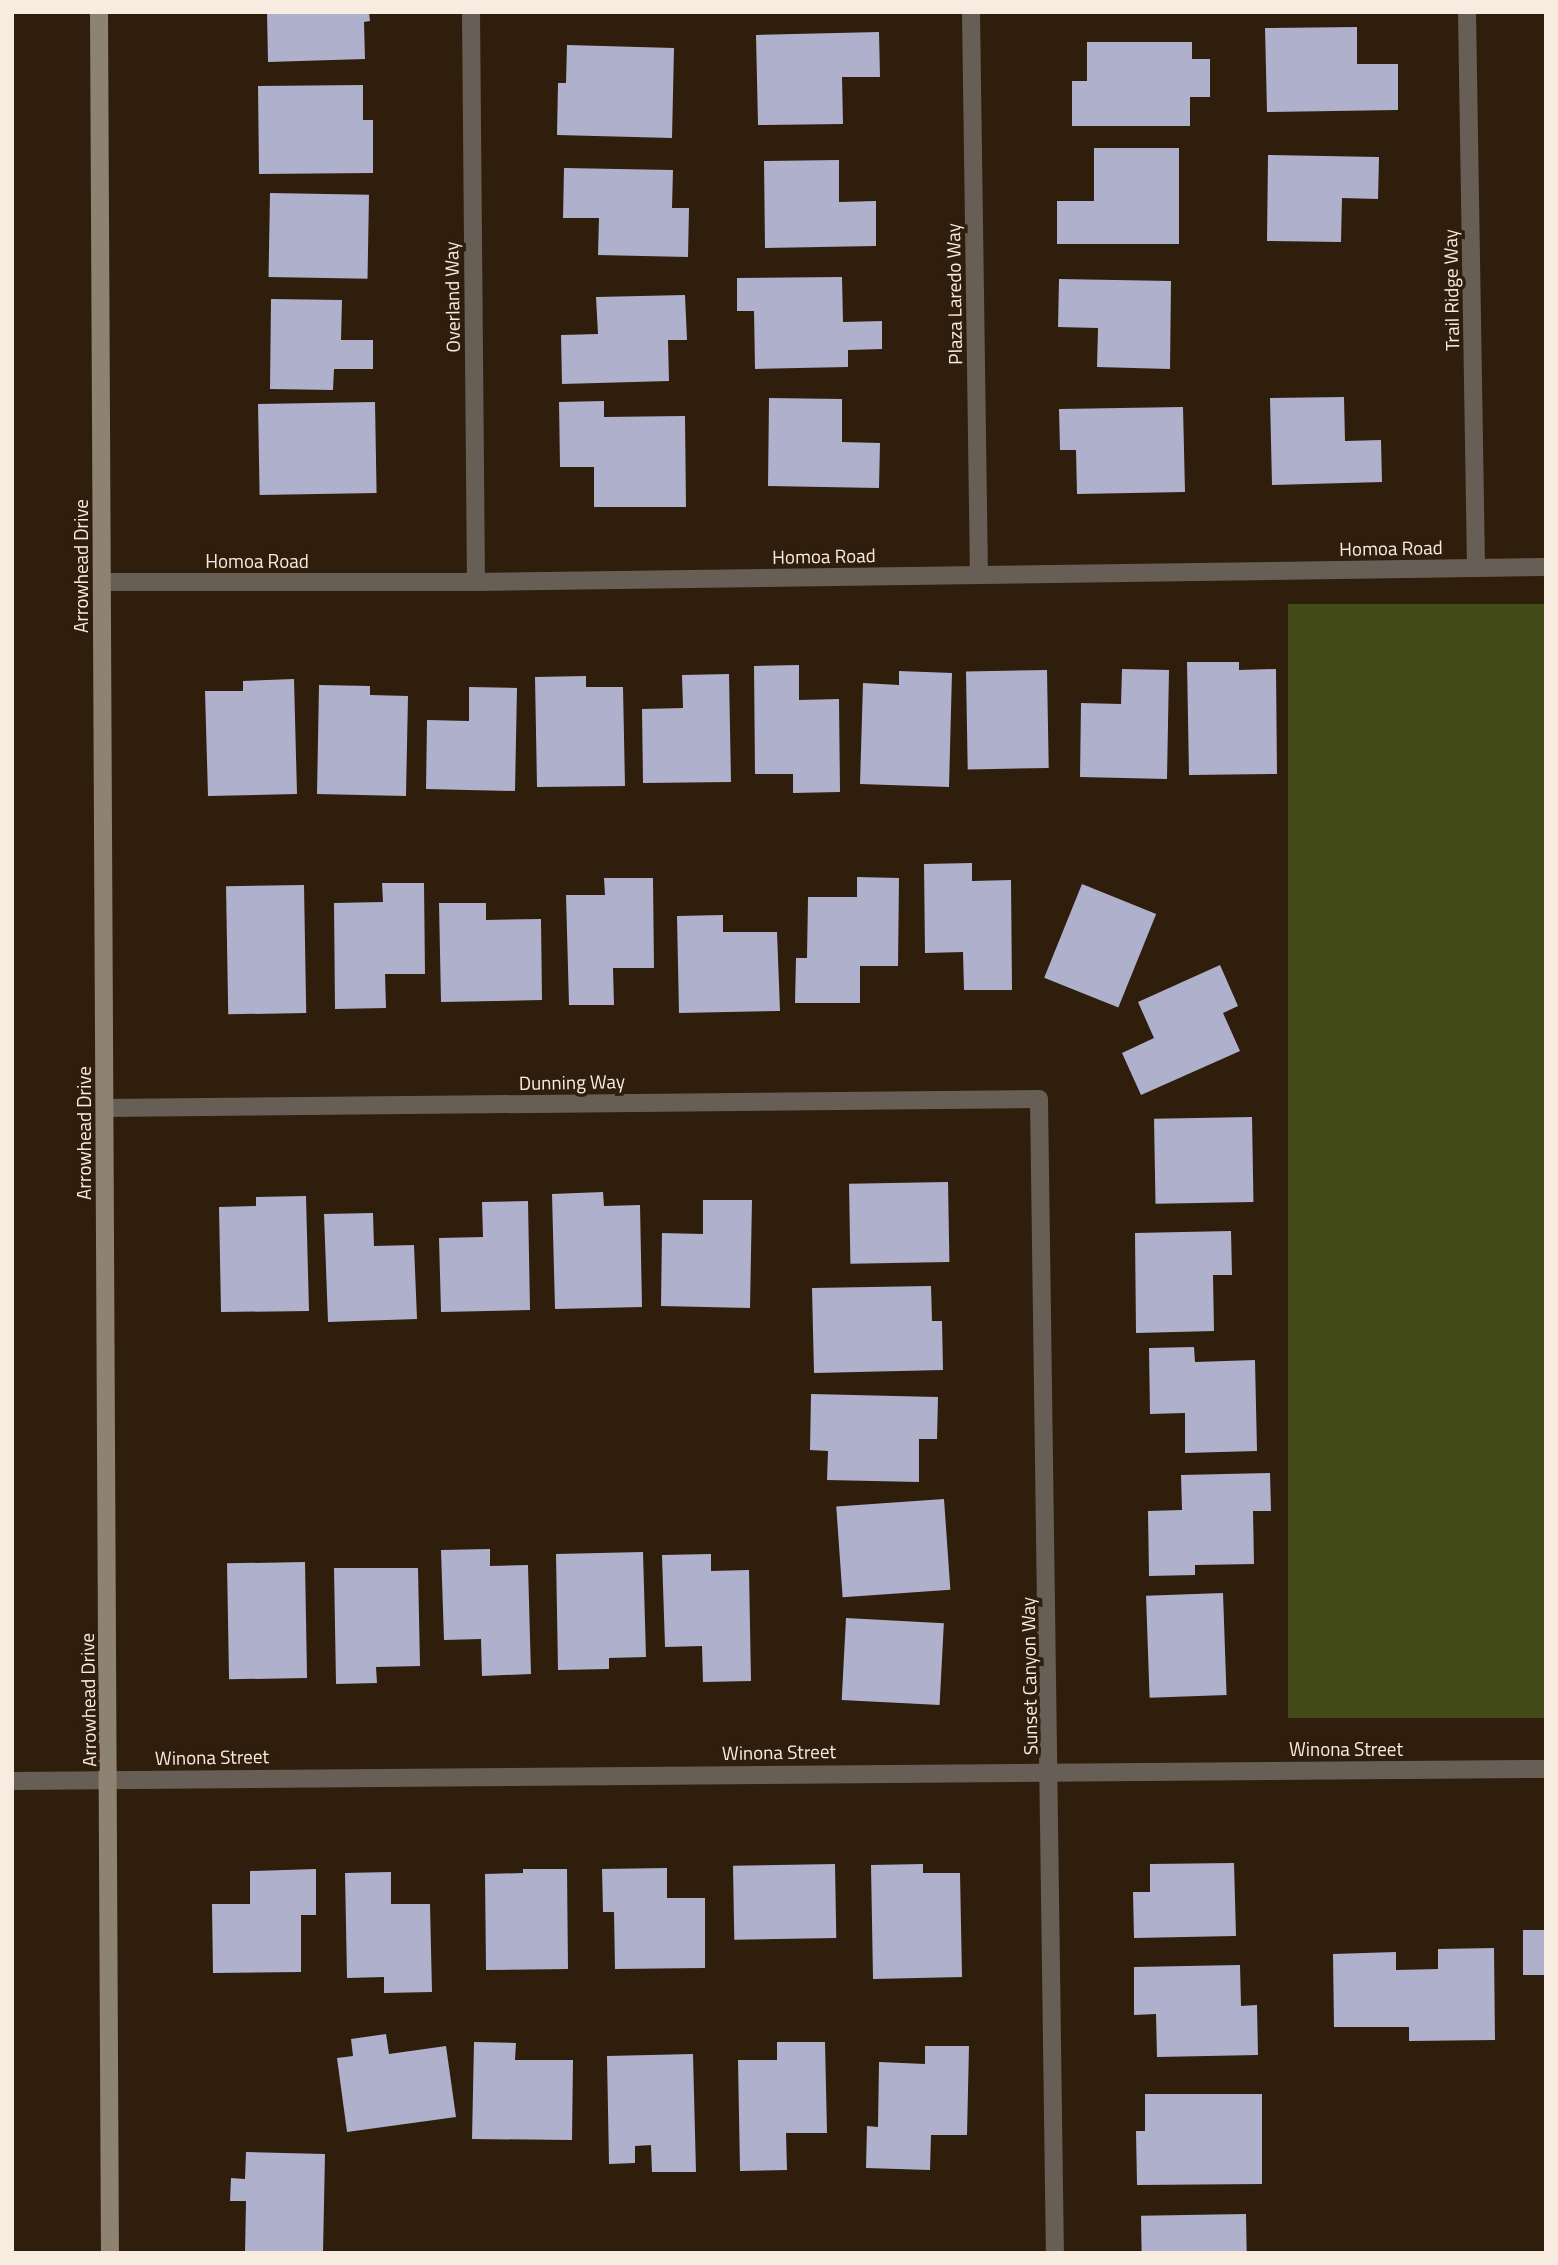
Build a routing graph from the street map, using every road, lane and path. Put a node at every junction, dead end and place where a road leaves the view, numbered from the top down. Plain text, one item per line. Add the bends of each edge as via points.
1 (99, 12) edge
2 (471, 12) edge
3 (971, 12) edge
4 (1468, 12) edge
5 (1546, 567) edge
6 (1476, 568) junction
7 (979, 575) junction
8 (102, 582) junction
9 (476, 582) junction
10 (1039, 1099) joint
11 (105, 1108) junction
12 (1546, 1769) edge
13 (1051, 1770) junction
14 (12, 1780) edge
15 (110, 1780) junction
16 (110, 2253) edge
17 (1055, 2253) edge

1 - 8 main road, Arrowhead Drive
2 - 9 street, Overland Way
3 - 7 street, Plaza Laredo Way
4 - 6 street, Trail Ridge Way
5 - 6 street, Homoa Road
6 - 7 street, Homoa Road
7 - 9 street, Homoa Road
8 - 9 street, Homoa Road
8 - 11 main road, Arrowhead Drive
10 - 11 street, Dunning Way
10 - 13 street, Sunset Canyon Way
11 - 15 main road, Arrowhead Drive
12 - 13 street, Winona Street
13 - 15 street, Winona Street
13 - 17 street, Sunset Canyon Way
14 - 15 street, Winona Street
15 - 16 main road, Arrowhead Drive

